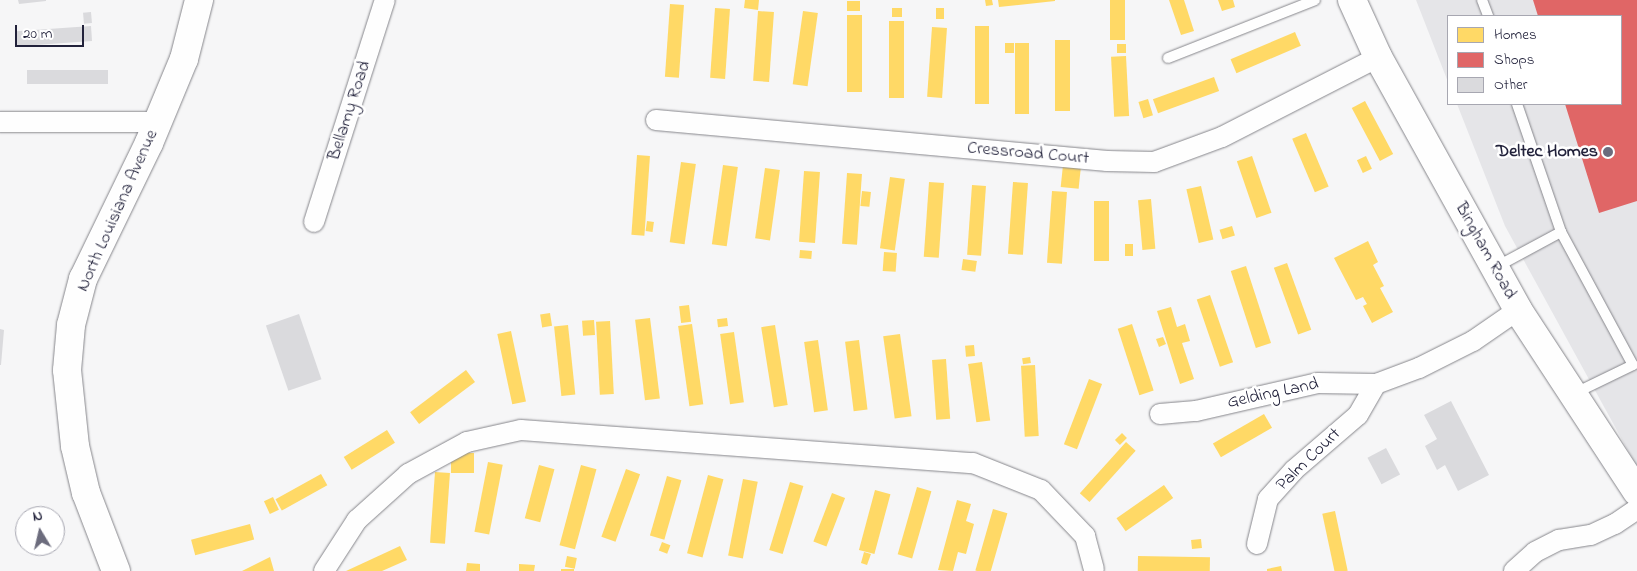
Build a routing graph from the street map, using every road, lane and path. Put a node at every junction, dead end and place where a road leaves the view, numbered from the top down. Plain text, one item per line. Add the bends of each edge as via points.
1 (199, 0) edge
2 (385, 0) edge
3 (1315, 0) edge
4 (1352, 0) edge
5 (1482, 0) edge
6 (1488, 15) edge
7 (1168, 58) dead end
8 (1378, 58) junction
9 (1517, 105) edge
10 (656, 120) dead end
11 (0, 122) edge
12 (159, 122) junction
13 (314, 222) dead end
14 (1561, 232) junction
15 (1494, 268) junction
16 (1518, 310) junction
17 (1376, 384) junction
18 (1572, 394) junction
19 (1160, 414) dead end
20 (1637, 492) edge
21 (1637, 509) edge
22 (1257, 544) dead end
23 (1094, 569) dead end
24 (116, 571) edge
25 (324, 571) edge
26 (1514, 571) edge

1 - 12 street, North Louisiana Avenue via 184,60
2 - 13 street, Bellamy Road
3 - 7 lane
4 - 8 street, Bingham Road
5 - 6 lane
8 - 10 street, Cressroad Court via 1222,137 1154,162 1106,161
8 - 15 street, Bingham Road
9 - 14 lane
11 - 12 street
12 - 24 street, North Louisiana Avenue via 83,279 71,325 68,402 77,456 86,493
14 - 15 lane
14 - 18 lane via 1633,365
15 - 16 street, Bingham Road
16 - 17 street, Gelding Land via 1473,341 1419,368
16 - 18 street, Bingham Road
17 - 19 street, Gelding Land via 1318,383 1196,411
17 - 22 street, Palm Court via 1358,414 1294,470 1268,499
18 - 20 street, Bingham Road
21 - 26 street via 1615,524 1591,534 1559,540 1535,552
23 - 25 street via 1085,536 1040,490 973,463 521,430 467,442 408,474 357,520

